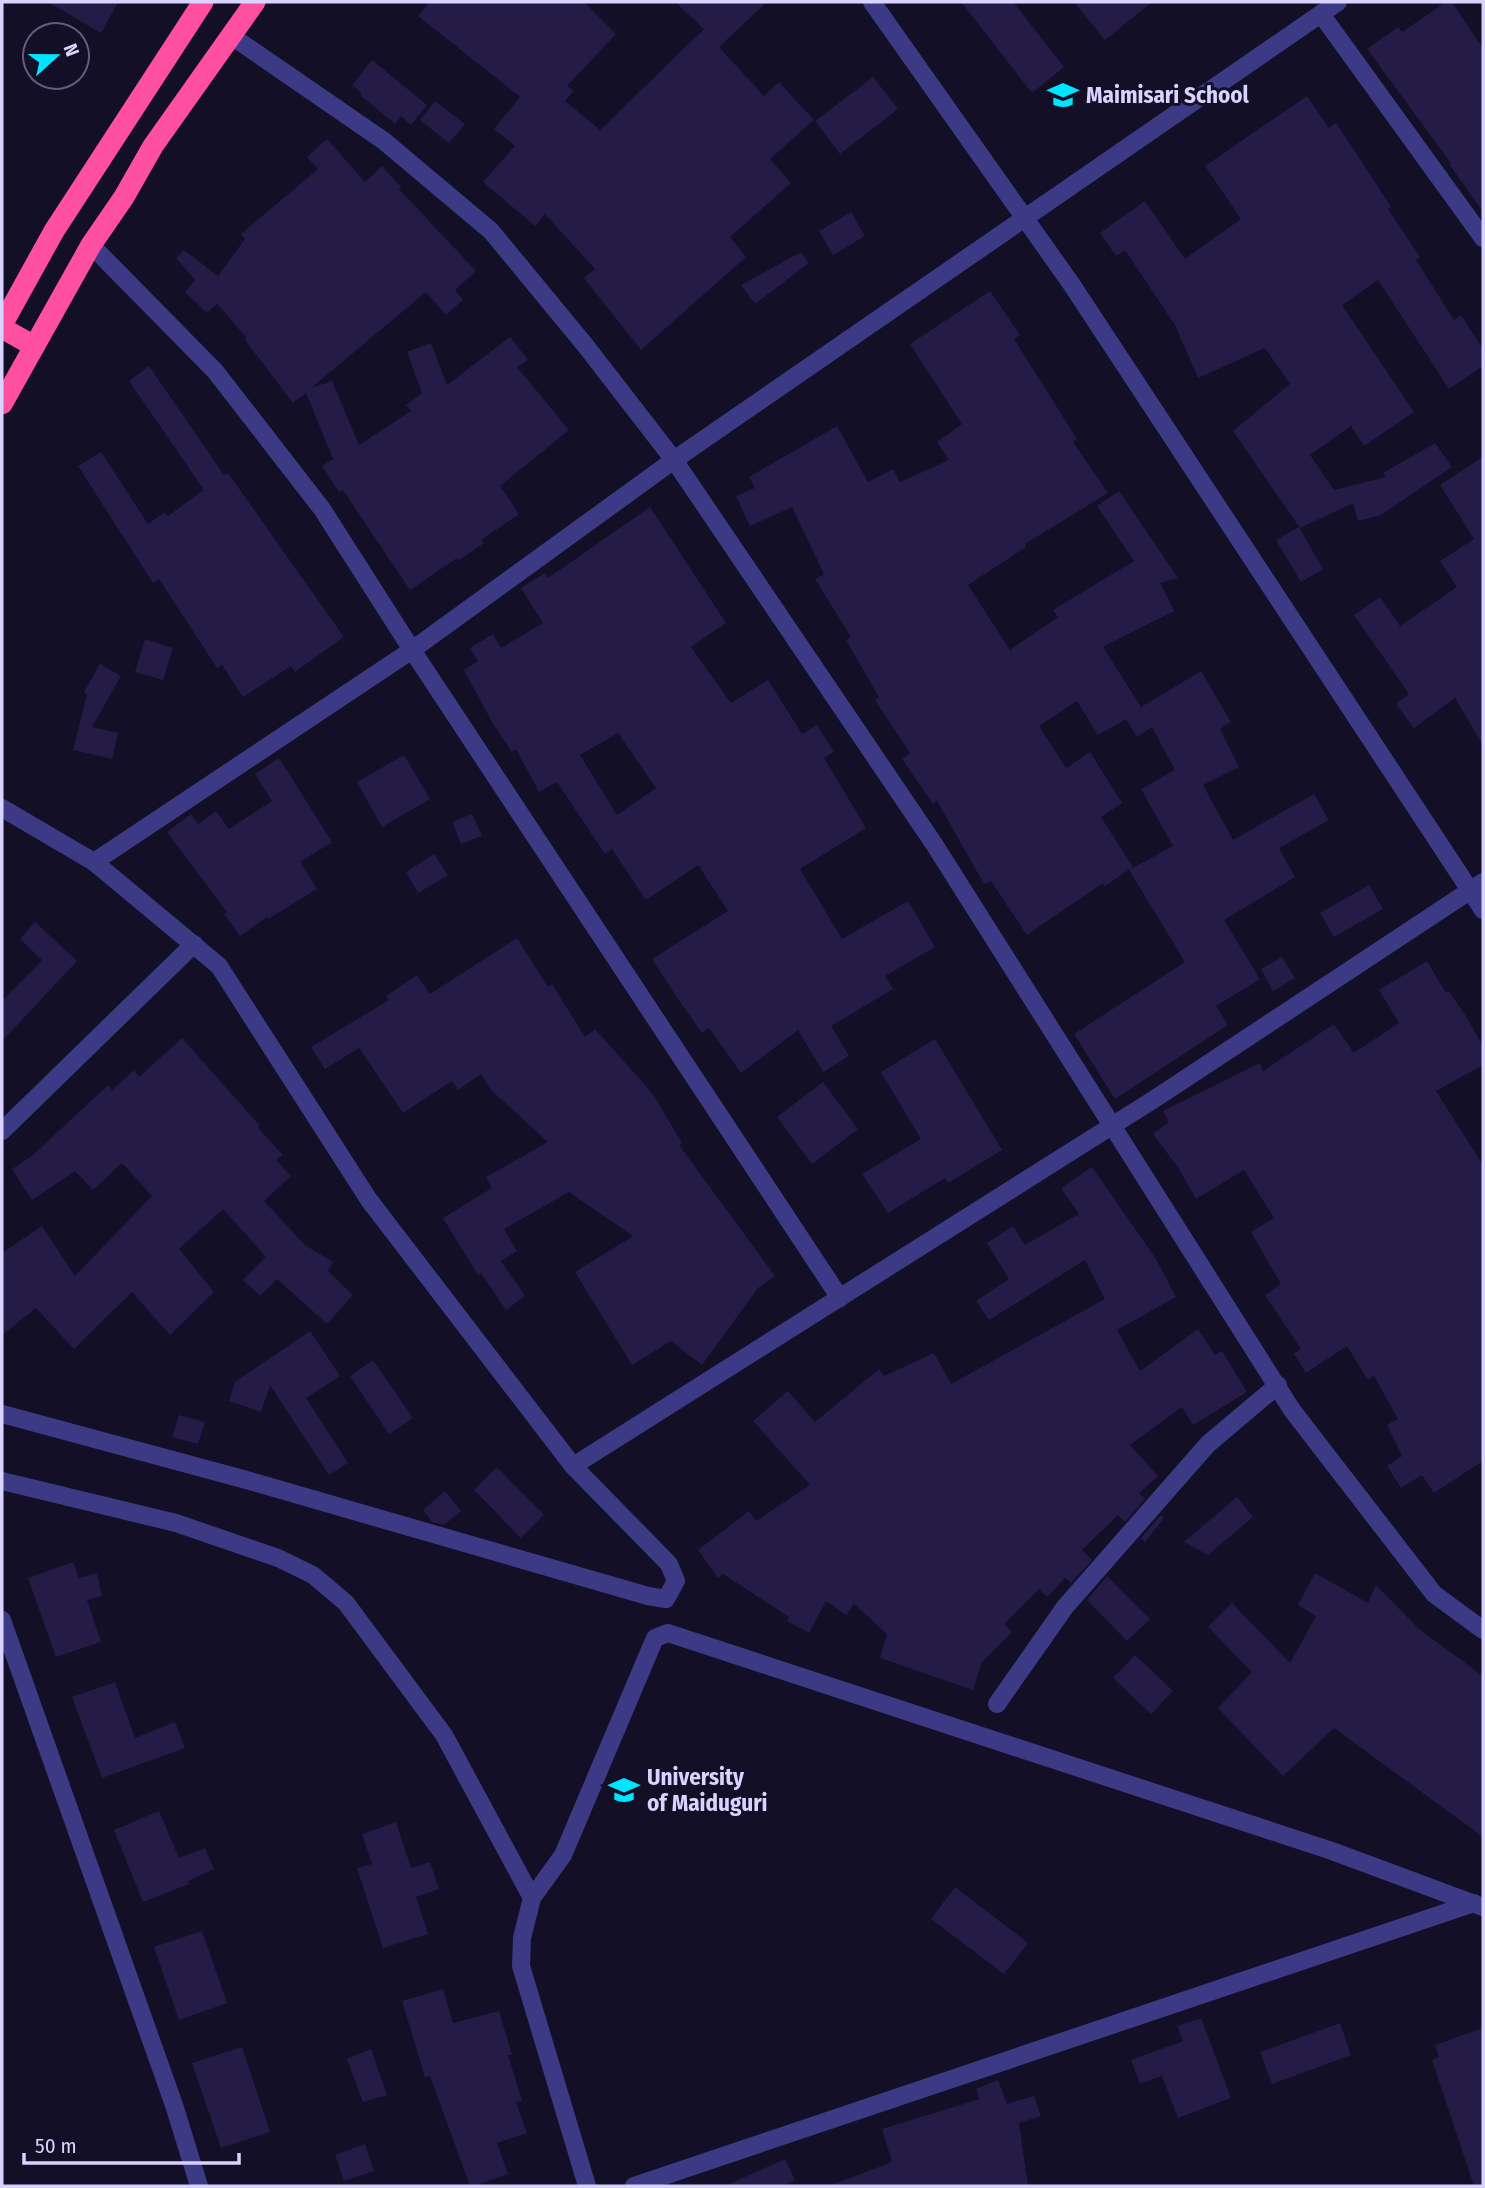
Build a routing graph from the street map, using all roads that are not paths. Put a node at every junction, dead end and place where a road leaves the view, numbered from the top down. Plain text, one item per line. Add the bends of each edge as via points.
1 (203, 2) edge
2 (255, 2) edge
3 (872, 2) edge
4 (1338, 2) edge
5 (1321, 14) junction
6 (230, 36) junction
7 (1025, 218) junction
8 (1483, 238) edge
9 (91, 245) junction
10 (2, 326) edge
11 (34, 346) junction
12 (2, 404) edge
13 (674, 460) junction
14 (412, 650) junction
15 (2, 808) edge
16 (94, 862) junction
17 (1477, 886) edge
18 (1483, 910) edge
19 (194, 944) junction
20 (1111, 1126) junction
21 (2, 1131) edge
22 (840, 1298) junction
23 (1278, 1385) junction
24 (2, 1414) edge
25 (573, 1466) junction
26 (2, 1482) edge
27 (2, 1620) edge
28 (1483, 1630) edge
29 (997, 1704) dead end
30 (532, 1898) junction
31 (1478, 1905) edge
32 (200, 2186) edge
33 (587, 2186) edge
34 (634, 2186) edge

1 - 10 highway via 54,231
2 - 6 highway
3 - 7 street
4 - 5 street
5 - 7 street
5 - 8 street
6 - 9 highway
6 - 13 street via 384,141 491,231
7 - 13 street
7 - 17 street
9 - 11 highway
9 - 14 street via 215,371 322,509
10 - 11 highway
11 - 12 highway
13 - 14 street
13 - 20 street via 934,844
14 - 16 street
14 - 22 street
15 - 16 street
16 - 19 street
17 - 18 street
17 - 20 street
19 - 21 street
19 - 25 street via 219,966 369,1200
20 - 22 street
20 - 23 street
22 - 25 street
23 - 28 street via 1292,1410 1434,1594
23 - 29 street via 1208,1444 1065,1607
24 - 25 street via 666,1598 676,1581 669,1564
26 - 30 street via 176,1523 313,1575 346,1603 444,1735
27 - 32 street
30 - 31 street via 563,1855 655,1638 668,1633 1332,1851
30 - 33 street via 521,1966
31 - 34 street

